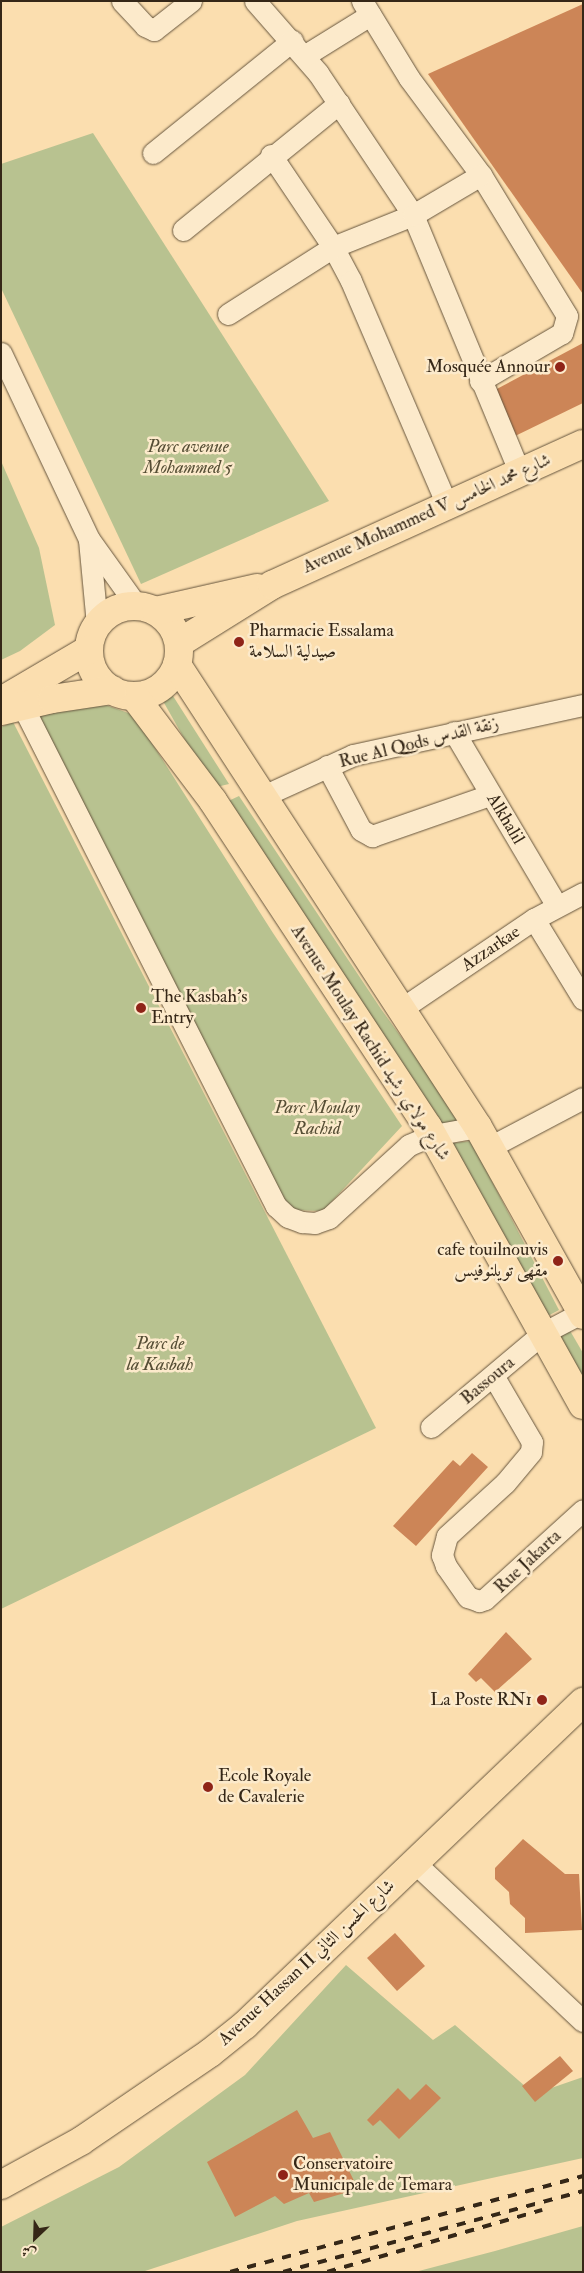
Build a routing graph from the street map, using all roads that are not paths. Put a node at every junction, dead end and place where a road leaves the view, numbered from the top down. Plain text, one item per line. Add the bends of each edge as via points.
1 (122, 1) edge
2 (191, 1) edge
3 (255, 1) edge
4 (366, 8) edge
5 (298, 49) junction
6 (338, 103) junction
7 (153, 153) dead end
8 (271, 155) junction
9 (481, 175) junction
10 (413, 215) junction
11 (184, 230) dead end
12 (333, 247) junction
13 (228, 314) dead end
14 (1, 353) edge
15 (480, 381) junction
16 (580, 451) edge
17 (520, 473) junction
18 (447, 505) junction
19 (89, 540) junction
20 (272, 585) junction
21 (146, 608) junction
22 (97, 624) junction
23 (88, 650) junction
24 (178, 654) junction
25 (123, 693) junction
26 (583, 705) edge
27 (8, 706) edge
28 (454, 732) junction
29 (327, 766) junction
30 (256, 789) junction
31 (490, 795) junction
32 (213, 801) junction
33 (583, 893) edge
34 (557, 906) junction
35 (534, 919) junction
36 (583, 999) edge
37 (401, 1008) junction
38 (583, 1098) edge
39 (433, 1135) junction
40 (484, 1137) junction
41 (582, 1314) edge
42 (544, 1333) junction
43 (494, 1376) junction
44 (583, 1405) edge
45 (431, 1427) dead end
46 (583, 1510) edge
47 (583, 1702) edge
48 (414, 1862) junction
49 (583, 2021) edge
50 (1, 2185) edge

1 - 2 street via 145,26 154,30
3 - 5 street
4 - 5 street
4 - 9 street via 409,78
5 - 6 street
5 - 7 street
6 - 8 street
6 - 10 street
8 - 11 street
8 - 12 street
9 - 10 street
9 - 15 street via 565,311 567,322 562,332
10 - 12 street
10 - 15 street
12 - 13 street
12 - 18 street via 378,342
14 - 19 street
15 - 17 street
16 - 17 main road, Avenue Mohammed V شارع محمد الخامس
17 - 18 main road, Avenue Mohammed V شارع محمد الخامس
18 - 20 main road, Avenue Mohammed V شارع محمد الخامس
19 - 21 street
19 - 22 street
20 - 21 main road
20 - 24 main road
21 - 22 main road via 121,607
21 - 24 main road via 175,630
22 - 23 main road
23 - 25 main road via 95,675
23 - 27 main road
24 - 25 main road via 161,687
24 - 30 main road
25 - 27 main road
25 - 32 main road, Avenue Moulay Rachid شارع مولاي رشيد
26 - 28 street, Rue Al Qods زنقة القدس
27 - 39 street via 276,1206 288,1217 302,1222 315,1224 329,1218 409,1145
28 - 29 street, Rue Al Qods زنقة القدس via 353,755
28 - 31 street, Alkhalil
29 - 30 street, Rue Al Qods زنقة القدس
29 - 31 street via 361,830 372,836
30 - 32 main road
30 - 37 main road
31 - 34 street, Alkhalil
32 - 39 main road, Avenue Moulay Rachid شارع مولاي رشيد
33 - 34 street, Azzarkae
34 - 35 street, Azzarkae
35 - 36 street
35 - 37 street, Azzarkae
37 - 40 main road
38 - 40 street
39 - 40 street
39 - 42 main road, Avenue Moulay Rachid شارع مولاي رشيد
40 - 41 main road
41 - 42 street, Bassoura
42 - 43 street, Bassoura
42 - 44 main road, Avenue Moulay Rachid شارع مولاي رشيد
43 - 45 street, Bassoura
43 - 46 street, Rue Jakarta via 526,1429 532,1447 523,1463 452,1529 442,1545 446,1566 468,1597 479,1601 492,1595
47 - 48 main road, Avenue Hassan II شارع الحسن الثاني
48 - 49 street
48 - 50 main road, Avenue Hassan II شارع الحسن الثاني via 265,2007 210,2053 81,2141

